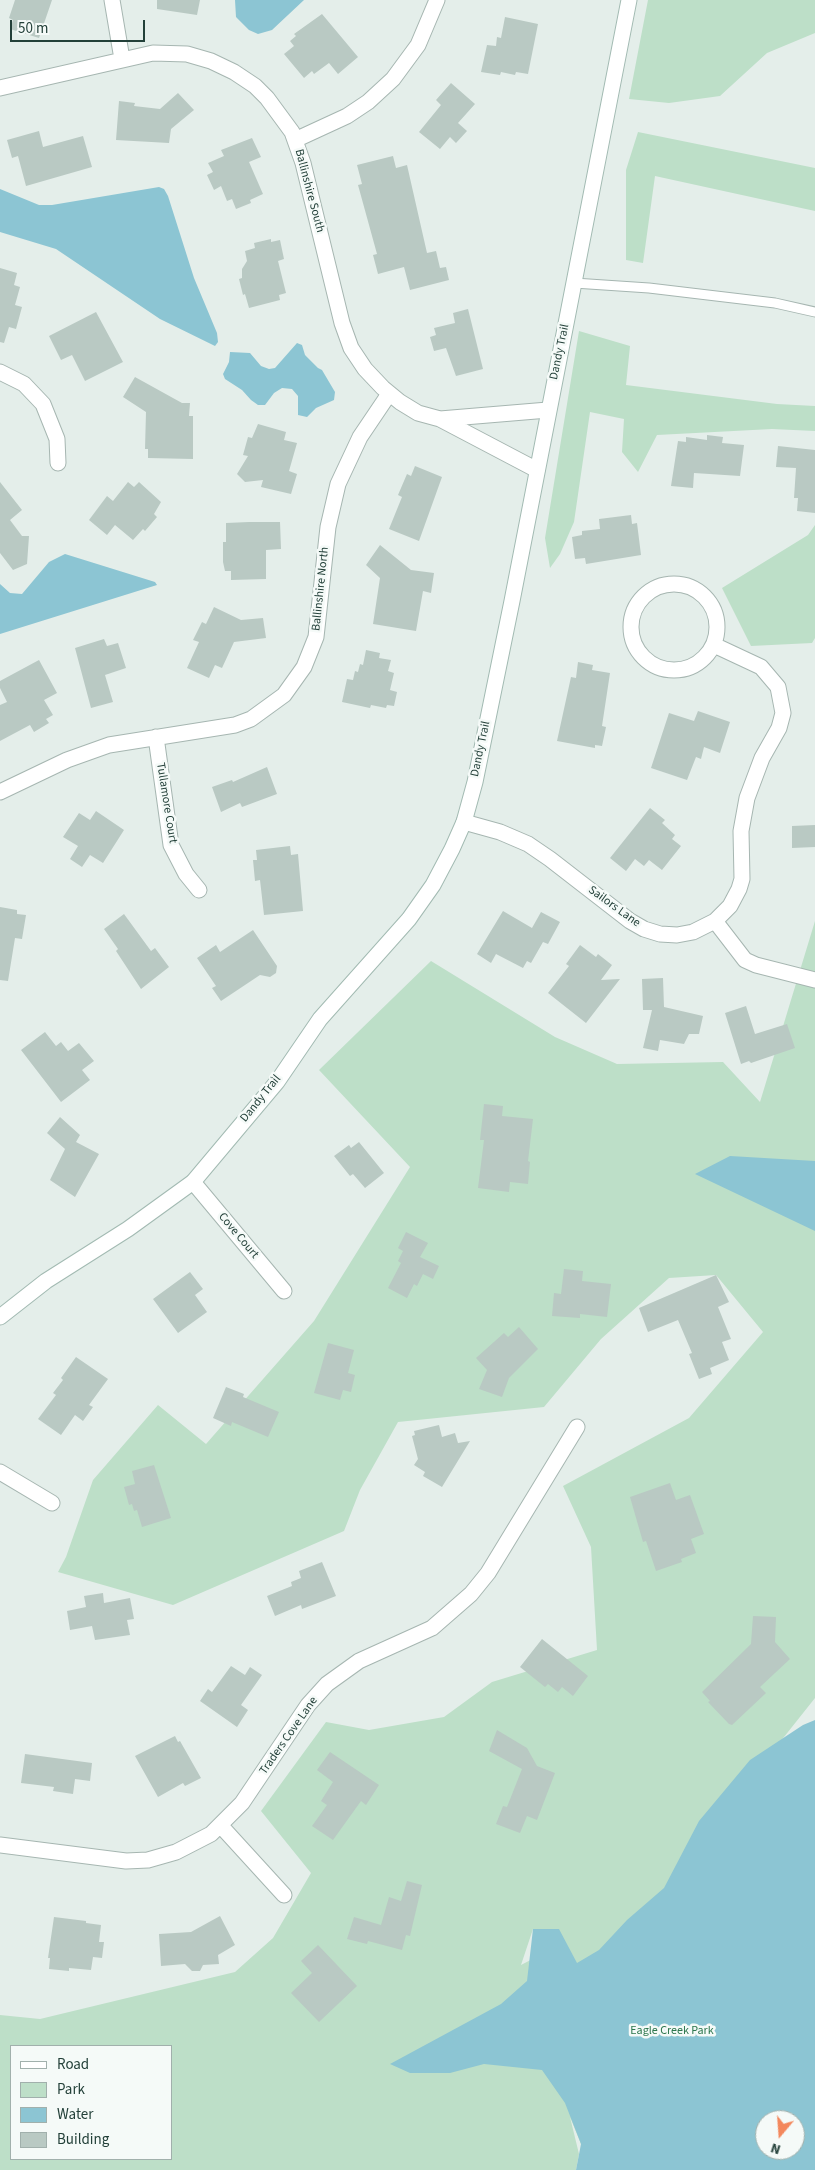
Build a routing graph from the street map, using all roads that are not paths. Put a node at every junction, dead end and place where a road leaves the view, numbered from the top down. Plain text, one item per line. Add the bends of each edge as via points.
1 (112, 0) edge
2 (437, 0) edge
3 (629, 0) edge
4 (122, 59) junction
5 (0, 88) edge
6 (295, 140) junction
7 (574, 283) junction
8 (815, 312) edge
9 (0, 372) edge
10 (389, 394) junction
11 (548, 410) junction
12 (440, 419) junction
13 (58, 464) dead end
14 (537, 470) junction
15 (714, 645) junction
16 (156, 737) junction
17 (0, 792) edge
18 (464, 822) junction
19 (199, 890) dead end
20 (715, 921) junction
21 (815, 980) edge
22 (193, 1182) junction
23 (284, 1291) dead end
24 (0, 1318) edge
25 (577, 1427) dead end
26 (0, 1472) edge
27 (52, 1503) dead end
28 (221, 1826) junction
29 (0, 1845) edge
30 (284, 1895) dead end

1 - 4 street
2 - 6 street via 418,45 393,79 347,116
3 - 7 street, Dandy Trail
4 - 5 street, Ballinshire South
4 - 6 street, Ballinshire South via 153,53 187,54 226,68 255,86 267,98
6 - 10 street, Ballinshire South via 351,348
7 - 8 lane via 775,302
7 - 11 street, Dandy Trail
9 - 13 street via 24,384 43,404 57,439
10 - 12 street, Ballinshire South via 418,413
10 - 16 street, Ballinshire North via 360,438 338,484 328,526 317,629 311,652 300,674 284,695 251,719 228,727
11 - 12 street, Ballinshire South
11 - 14 street, Dandy Trail
12 - 14 street
14 - 18 street, Dandy Trail
15 - 15 street via 690,668 657,667 641,655 634,644 631,630 634,611 641,600 657,588 670,584 689,587 706,598 713,609 718,630
15 - 20 street via 761,667 778,687 783,713 747,798 741,831 742,879 739,889 730,906
16 - 17 street, Ballinshire North via 109,744
16 - 19 street, Tullamore Court via 172,845 181,867
18 - 20 street, Sailors Lane via 528,844 644,929 677,935 693,932
18 - 22 street, Dandy Trail via 445,864 423,899 320,1019 277,1082
20 - 21 street via 745,960
22 - 23 street, Cove Court
22 - 24 street, Dandy Trail via 128,1229 46,1281
25 - 28 street, Traders Cove Lane via 488,1573 471,1594 432,1628 359,1661 327,1684 308,1705 242,1803
26 - 27 street
28 - 29 street, Traders Cove Lane via 190,1847 148,1860 98,1859
28 - 30 street

